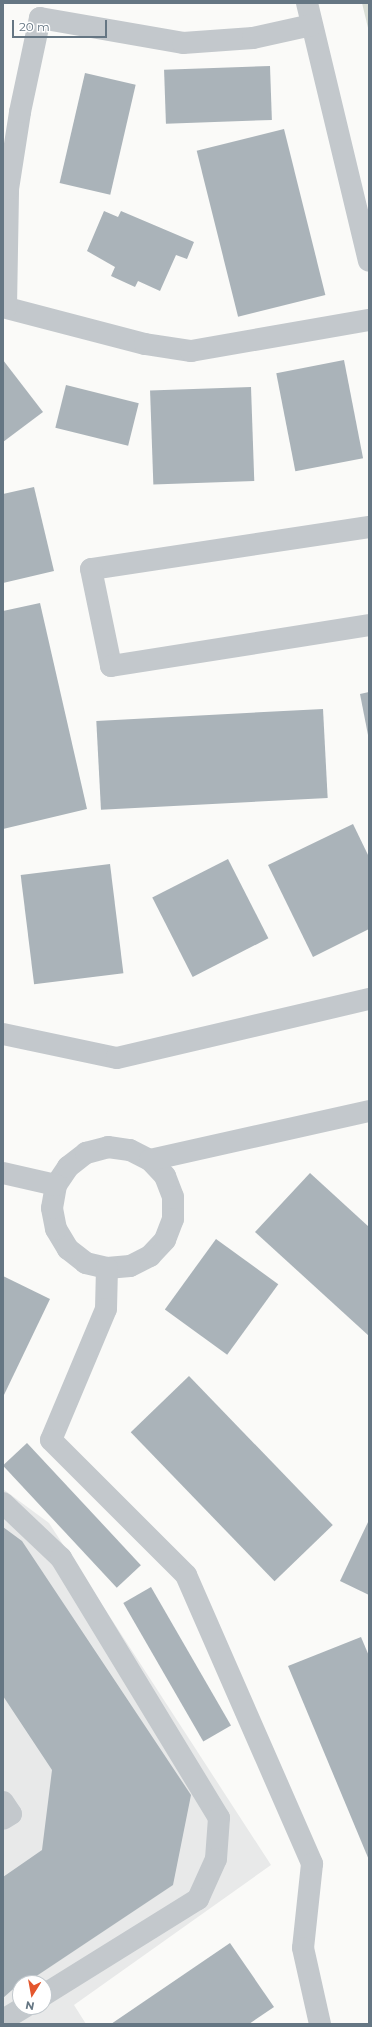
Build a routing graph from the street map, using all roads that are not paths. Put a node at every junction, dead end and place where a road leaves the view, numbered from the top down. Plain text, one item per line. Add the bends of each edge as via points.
1 (307, 3) edge
2 (312, 25) junction
3 (369, 260) edge
4 (4, 307) edge
5 (369, 320) edge
6 (369, 527) edge
7 (369, 625) edge
8 (369, 999) edge
9 (3, 1034) edge
10 (369, 1111) edge
11 (150, 1160) junction
12 (3, 1173) edge
13 (56, 1185) junction
14 (108, 1268) junction
15 (3, 1503) edge
16 (3, 1802) edge
17 (3, 1819) edge
18 (52, 1990) edge
19 (12, 2015) edge
20 (3, 2020) edge
21 (320, 2024) edge

1 - 2 lane
2 - 3 lane
2 - 4 lane via 253,38 183,43 40,18 20,112 8,189
4 - 5 lane via 145,344 191,351
6 - 7 lane via 91,569 111,666
8 - 9 lane via 117,1058
10 - 11 lane
11 - 13 lane via 130,1150 108,1148 86,1154 68,1167
11 - 14 lane via 165,1176 173,1197 173,1219 165,1240 150,1256 130,1266
12 - 13 lane
13 - 14 lane via 52,1208 56,1229 68,1249 86,1263
14 - 21 lane via 106,1308 51,1440 186,1575 312,1864 303,1948
15 - 18 lane via 61,1558 219,1818 216,1860 198,1899
16 - 17 lane via 11,1814
19 - 20 lane

